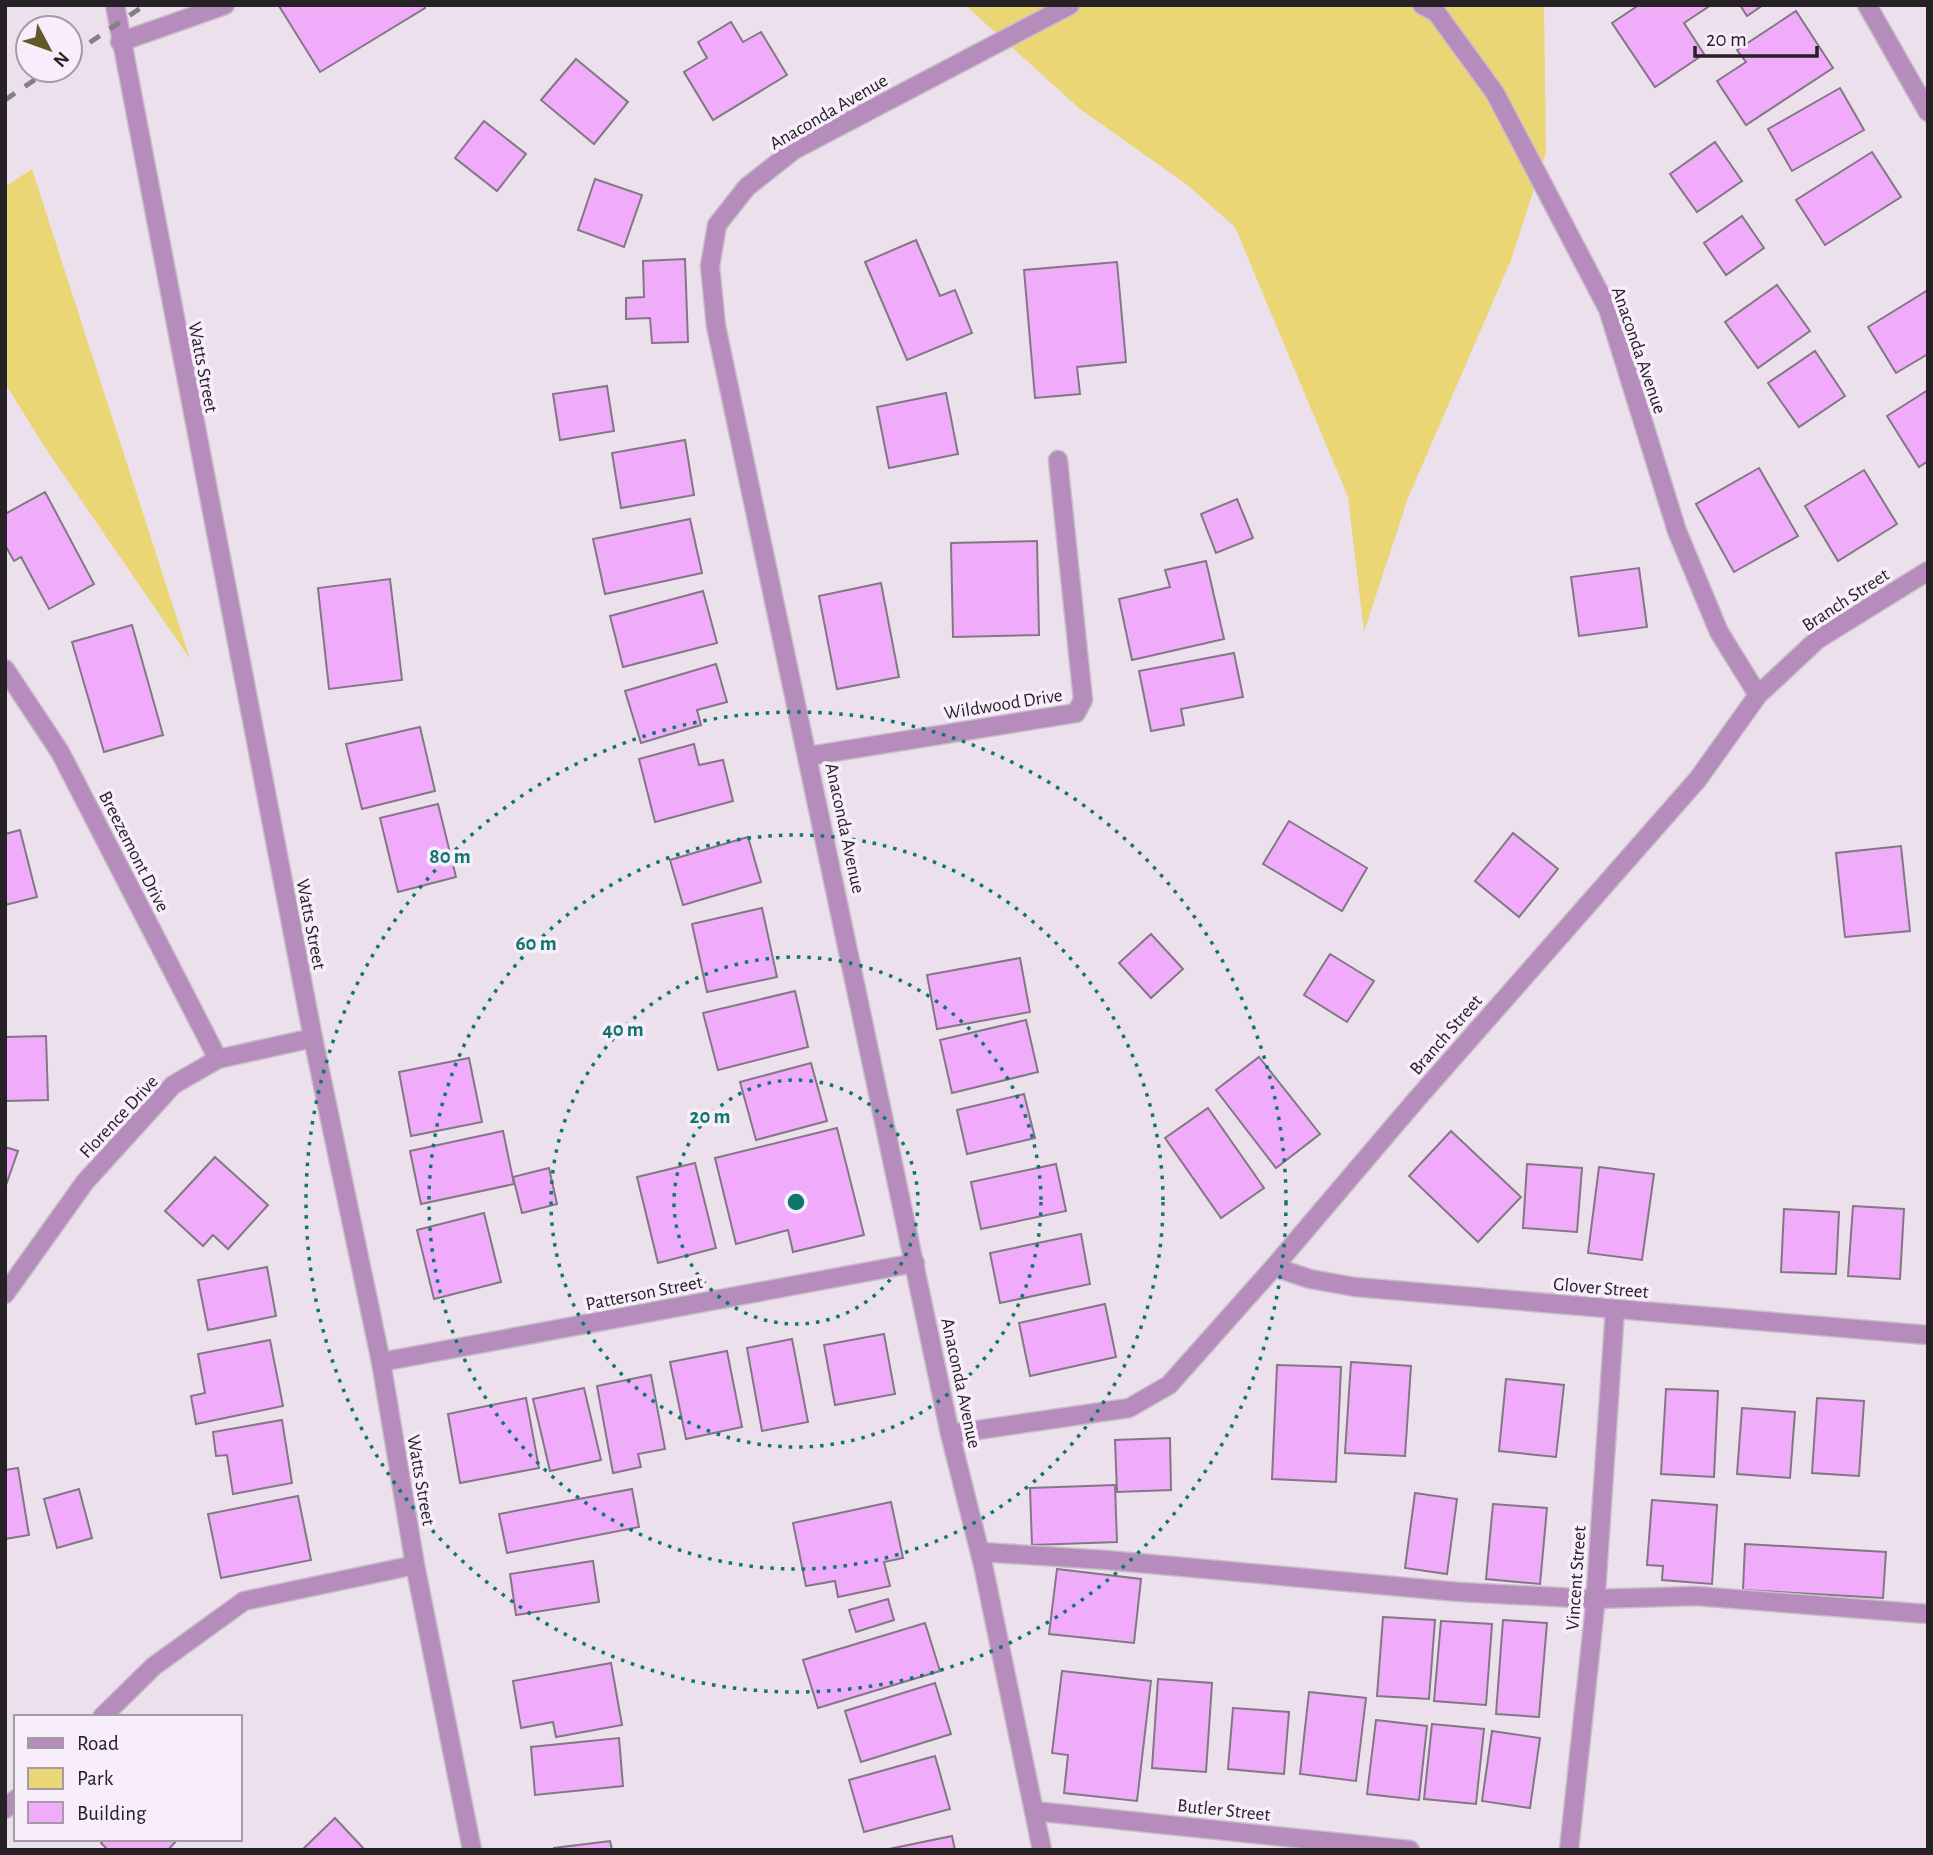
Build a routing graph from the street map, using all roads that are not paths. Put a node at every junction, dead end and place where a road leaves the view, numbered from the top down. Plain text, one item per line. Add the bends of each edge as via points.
1 (115, 5) edge
2 (225, 5) edge
3 (1070, 5) edge
4 (1422, 5) edge
5 (1867, 5) edge
6 (120, 41) junction
7 (1928, 111) edge
8 (1058, 460) dead end
9 (1928, 571) edge
10 (5, 669) edge
11 (1758, 695) junction
12 (809, 756) junction
13 (313, 1038) junction
14 (218, 1059) junction
15 (915, 1263) junction
16 (1274, 1266) junction
17 (5, 1294) edge
18 (1615, 1309) junction
19 (1928, 1335) edge
20 (381, 1362) junction
21 (950, 1434) junction
22 (981, 1552) junction
23 (415, 1565) junction
24 (1595, 1599) junction
25 (1928, 1614) edge
26 (104, 1715) edge
27 (1034, 1811) junction
28 (472, 1850) edge
29 (1042, 1850) edge
30 (1410, 1850) edge
31 (1569, 1850) edge

1 - 6 street, Watts Street
2 - 6 street
3 - 12 street, Anaconda Avenue via 794,150 747,187 717,225 710,266 716,326
4 - 11 street, Anaconda Avenue via 1436,12 1495,93 1608,309 1677,531 1719,632
5 - 7 street
6 - 13 street, Watts Street
8 - 12 street, Wildwood Drive via 1083,700 1076,713
9 - 11 street, Branch Street via 1818,639
10 - 14 street, Breezemont Drive via 60,752
11 - 16 street, Branch Street via 1698,779
12 - 15 street, Anaconda Avenue
13 - 14 street, Florence Drive
13 - 20 street, Watts Street
14 - 17 street, Florence Drive via 173,1086 85,1182
15 - 20 street, Patterson Street
15 - 21 street, Anaconda Avenue
16 - 18 street, Glover Street via 1310,1279 1355,1287
16 - 21 street, Branch Street via 1169,1385 1129,1408
18 - 19 street, Glover Street
18 - 24 street, Vincent Street
20 - 23 street, Watts Street
21 - 22 street, Anaconda Avenue
22 - 24 street
22 - 27 street, Anaconda Avenue
23 - 26 street via 244,1601 154,1666
23 - 28 street, Watts Street
24 - 25 street via 1696,1596
24 - 31 street, Vincent Street
27 - 29 street, Anaconda Avenue
27 - 30 street, Butler Street

